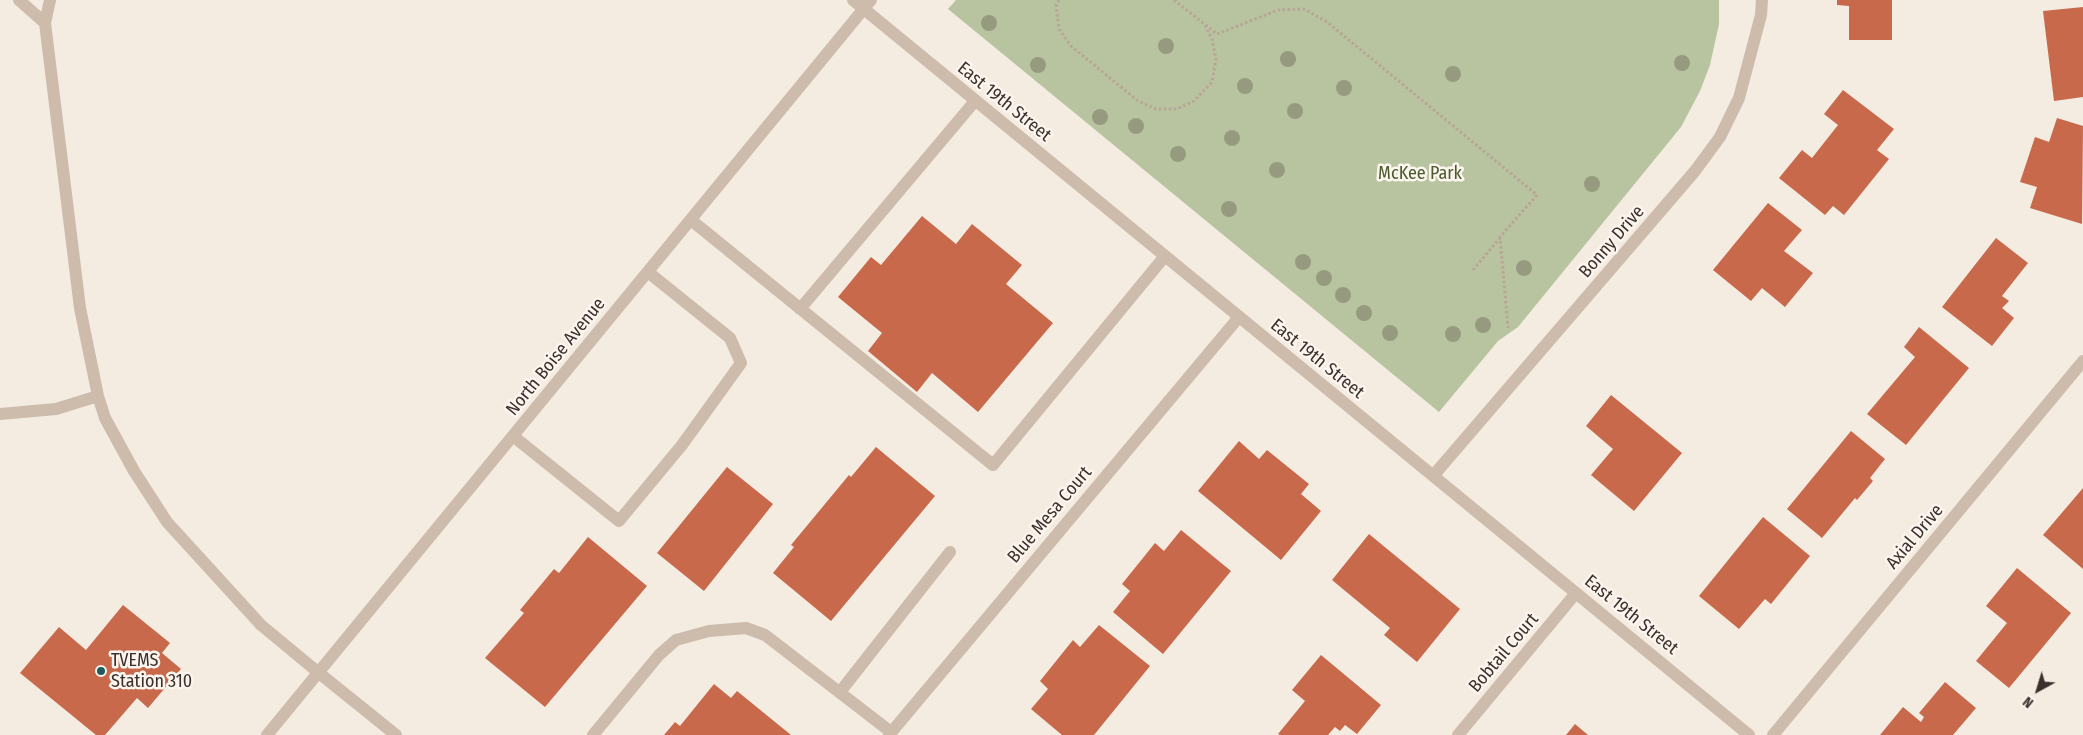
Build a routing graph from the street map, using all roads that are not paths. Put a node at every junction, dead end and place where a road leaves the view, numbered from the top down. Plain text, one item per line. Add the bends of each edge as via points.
1 (19, 0) edge
2 (50, 0) edge
3 (853, 0) edge
4 (1762, 0) edge
5 (868, 5) edge
6 (45, 23) junction
7 (975, 101) junction
8 (691, 220) junction
9 (1165, 256) junction
10 (648, 272) junction
11 (800, 309) junction
12 (1239, 317) junction
13 (2083, 361) edge
14 (98, 396) junction
15 (0, 414) edge
16 (513, 436) junction
17 (1433, 476) junction
18 (950, 552) dead end
19 (1576, 593) junction
20 (319, 673) junction
21 (840, 692) junction
22 (890, 733) edge
23 (267, 735) edge
24 (396, 735) edge
25 (593, 735) edge
26 (1458, 735) edge
27 (1749, 735) edge
28 (1773, 735) edge

1 - 6 street
2 - 6 street
3 - 5 street, East 19th Street
4 - 17 street, Bonny Drive via 1739,98 1720,137 1696,171
5 - 7 street, East 19th Street
5 - 8 street, North Boise Avenue
6 - 14 street via 80,308
7 - 9 street, East 19th Street
7 - 11 street
8 - 10 street, North Boise Avenue
8 - 11 street
9 - 11 street via 993,465
9 - 12 street, East 19th Street
10 - 16 street, North Boise Avenue
10 - 16 street via 730,338 740,364 682,445 619,522
12 - 17 street, East 19th Street
12 - 22 street, Blue Mesa Court
13 - 28 street, Axial Drive
14 - 15 street via 56,409
14 - 20 street via 105,418 134,471 167,522 261,625
16 - 20 street, North Boise Avenue
17 - 19 street, East 19th Street
18 - 21 street
19 - 26 street, Bobtail Court
19 - 27 street, East 19th Street
20 - 23 street, North Boise Avenue
20 - 24 street
21 - 22 street
21 - 25 street via 765,635 746,628 709,631 676,640 659,655

